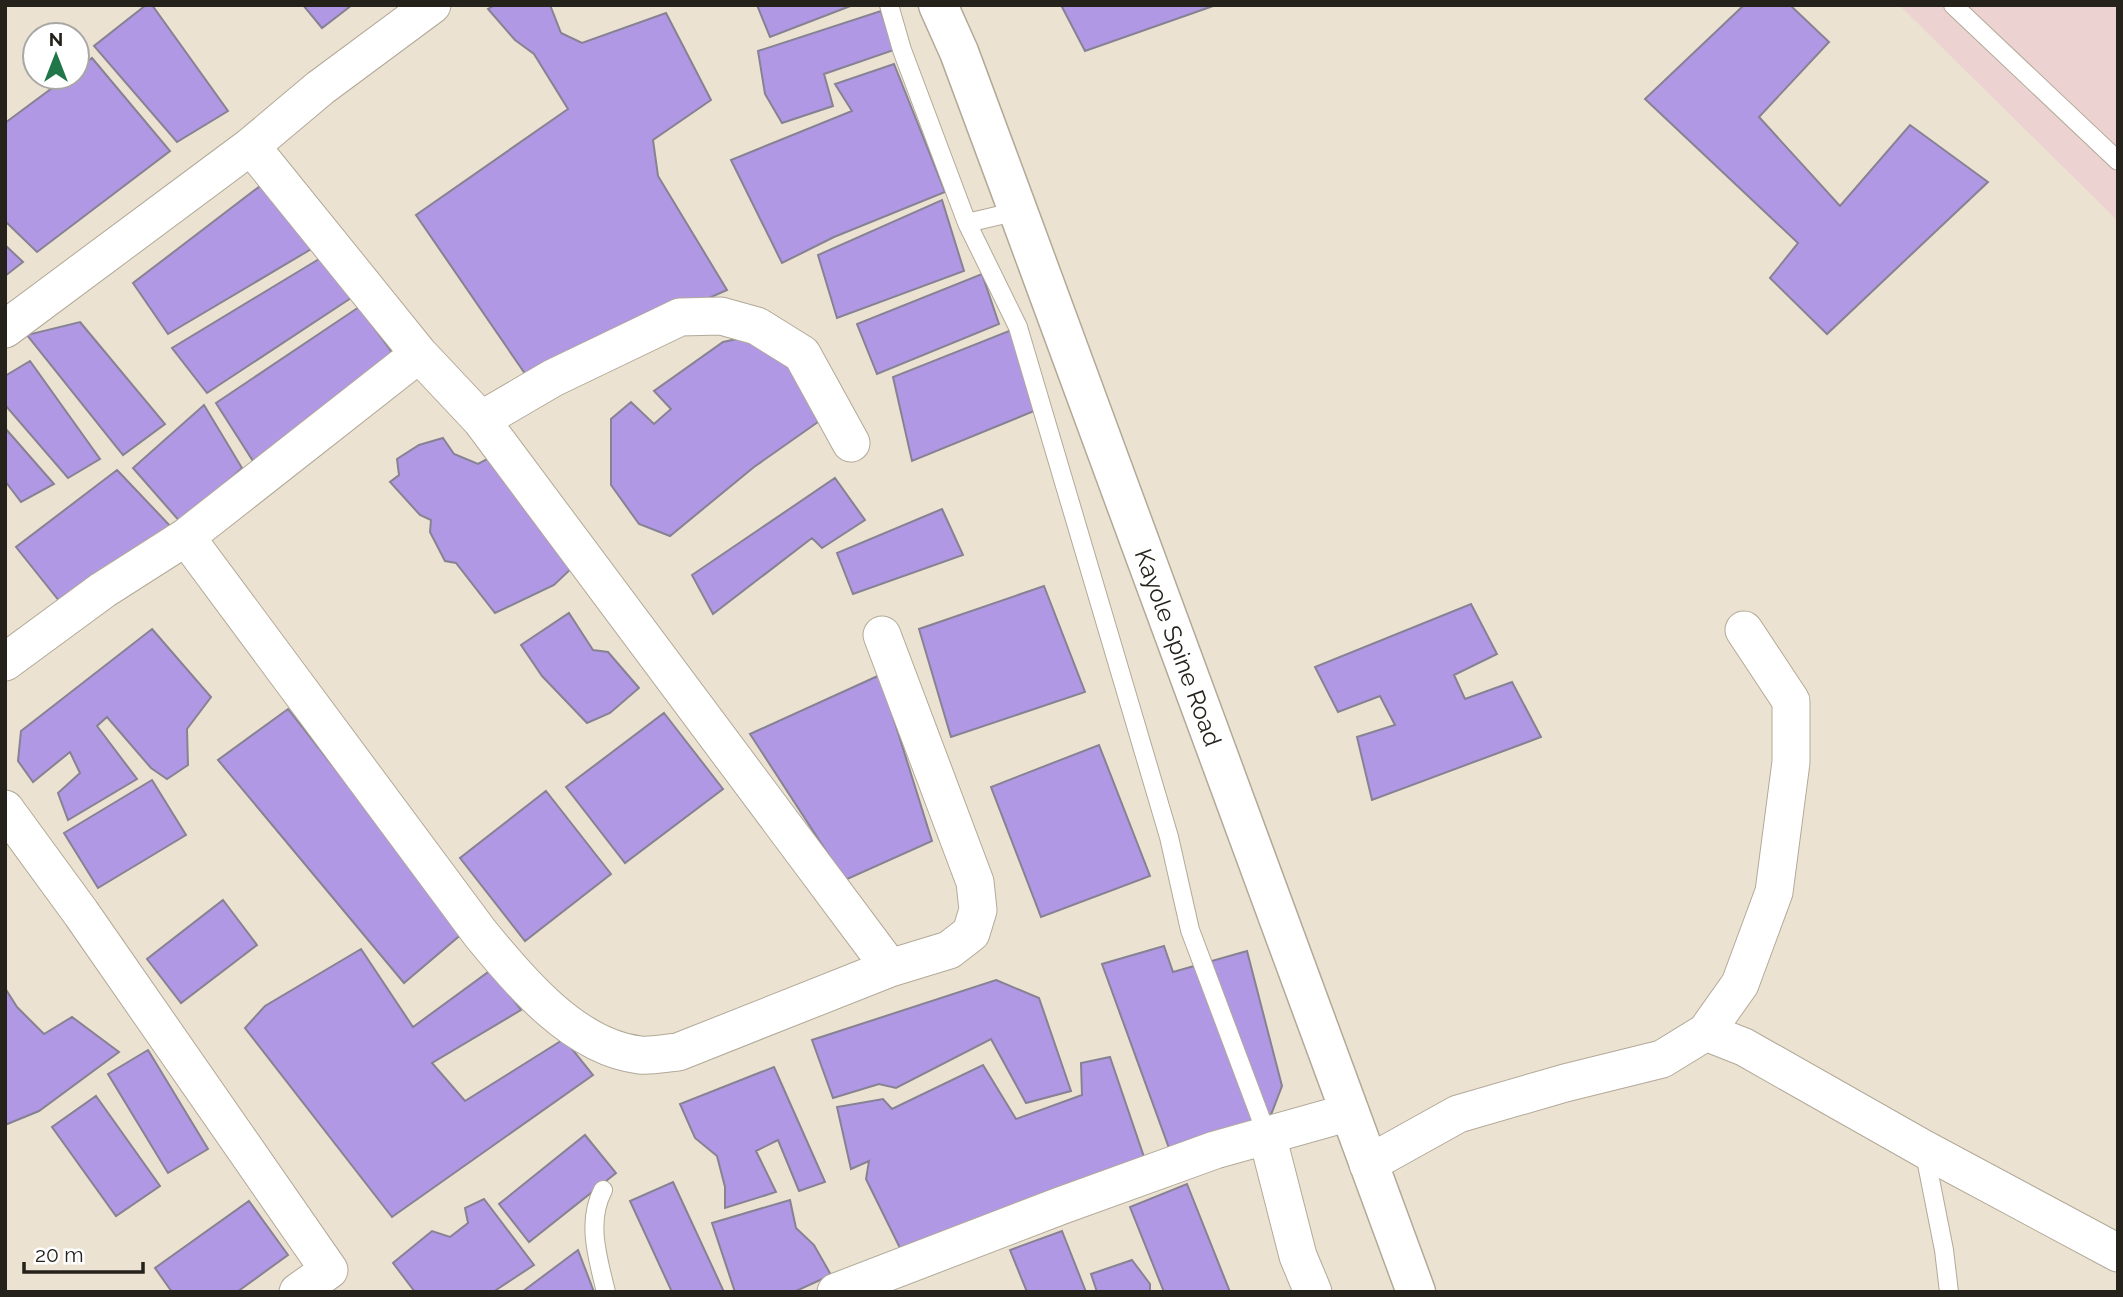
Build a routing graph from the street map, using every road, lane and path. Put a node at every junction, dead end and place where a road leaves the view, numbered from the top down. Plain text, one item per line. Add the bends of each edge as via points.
1 (432, 5) edge
2 (888, 5) edge
3 (938, 5) edge
4 (1953, 5) edge
5 (251, 146) junction
6 (2118, 161) edge
7 (1018, 211) junction
8 (967, 223) junction
9 (5, 329) edge
10 (419, 355) junction
11 (481, 420) junction
12 (851, 443) dead end
13 (186, 537) junction
14 (1744, 631) dead end
15 (882, 635) dead end
16 (5, 662) edge
17 (5, 809) edge
18 (890, 968) junction
19 (1706, 1032) junction
20 (1350, 1112) junction
21 (1267, 1135) junction
22 (1924, 1149) junction
23 (1368, 1164) junction
24 (603, 1190) dead end
25 (2118, 1253) edge
26 (337, 1281) edge
27 (298, 1292) edge
28 (606, 1292) edge
29 (836, 1292) edge
30 (1313, 1292) edge
31 (1416, 1292) edge
32 (1948, 1292) edge

1 - 5 street
2 - 8 lane
3 - 7 street, Kayole Spine Road
4 - 6 lane
5 - 9 street
5 - 10 street
7 - 8 lane
7 - 20 street, Kayole Spine Road
8 - 21 lane via 1018,327 1169,837 1190,930
10 - 11 street
10 - 13 street
11 - 12 street via 553,378 680,317 721,316 757,326 802,355
11 - 18 street
13 - 16 street via 103,590
13 - 18 street via 480,933 523,985 605,1047 642,1055 678,1052
14 - 19 street via 1791,701 1791,762 1774,892 1740,984
15 - 18 street via 975,882 978,910 971,933 950,950
17 - 26 street
19 - 22 street via 1744,1047
19 - 23 street via 1662,1059 1458,1114
20 - 21 street
20 - 23 street, Kayole Spine Road
21 - 29 street via 1059,1206
21 - 30 street via 1298,1256
22 - 25 street
22 - 32 lane
23 - 31 street, Kayole Spine Road
24 - 28 lane via 598,1199 595,1246
26 - 27 street

